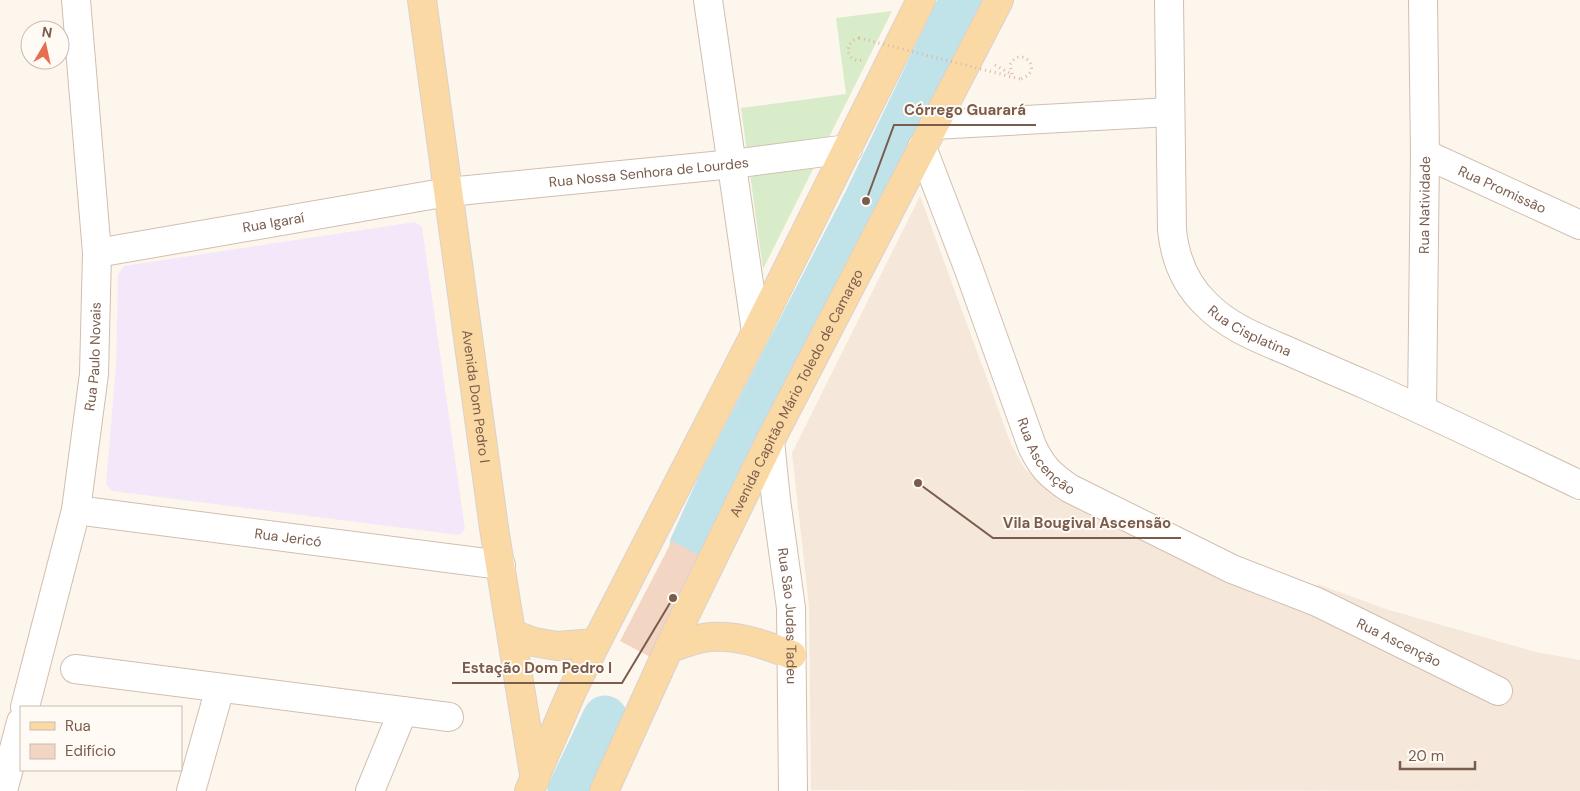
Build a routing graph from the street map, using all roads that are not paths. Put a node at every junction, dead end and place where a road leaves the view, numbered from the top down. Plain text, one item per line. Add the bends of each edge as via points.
1 (76, 0) edge
2 (422, 0) edge
3 (708, 0) edge
4 (921, 0) edge
5 (999, 0) edge
6 (1169, 0) edge
7 (1423, 0) edge
8 (1170, 112) junction
9 (928, 136) junction
10 (848, 149) junction
11 (1425, 154) junction
12 (732, 164) junction
13 (448, 192) junction
14 (1580, 225) edge
15 (97, 254) junction
16 (756, 332) junction
17 (1422, 410) junction
18 (770, 441) junction
19 (1580, 485) edge
20 (76, 510) junction
21 (500, 565) junction
22 (512, 634) junction
23 (596, 643) junction
24 (669, 648) junction
25 (792, 655) junction
26 (75, 669) dead end
27 (220, 688) junction
28 (1498, 691) dead end
29 (25, 706) edge
30 (403, 711) junction
31 (449, 717) dead end
32 (20, 726) edge
33 (534, 787) edge
34 (3, 791) edge
35 (191, 791) edge
36 (370, 791) edge
37 (604, 791) edge
38 (793, 791) edge

1 - 15 street, Rua Paulo Novais
2 - 13 main road, Avenida Dom Pedro I
3 - 12 street
4 - 10 main road
5 - 9 main road, Avenida Capitão Mário Toledo de Camargo
6 - 8 street, Rua Cisplatina
7 - 11 street, Rua Natividade
8 - 9 street
8 - 17 street, Rua Cisplatina via 1172,230 1174,247 1188,284 1206,305 1229,322
9 - 18 main road, Avenida Capitão Mário Toledo de Camargo
9 - 28 street, Rua Ascenção via 969,270 1040,464 1069,488 1232,569 1316,602
10 - 12 street, Rua Nossa Senhora de Lourdes
10 - 16 main road
11 - 14 street, Rua Promissão
11 - 17 street, Rua Natividade
12 - 13 street, Rua Nossa Senhora de Lourdes
12 - 16 street
13 - 15 street, Rua Igaraí
13 - 21 main road, Avenida Dom Pedro I
15 - 20 street, Rua Paulo Novais via 94,374
16 - 23 main road
17 - 19 street, Rua Cisplatina
18 - 24 main road, Avenida Capitão Mário Toledo de Camargo
18 - 25 street, Rua São Judas Tadeu via 791,608
20 - 21 street, Rua Jericó
20 - 29 street, Rua Paulo Novais
21 - 22 main road, Avenida Dom Pedro I
22 - 23 main road via 558,646
22 - 33 main road, Avenida Dom Pedro I
23 - 33 main road via 573,690
24 - 25 main road via 704,638 741,639
24 - 37 main road, Avenida Capitão Mário Toledo de Camargo
25 - 38 street, Rua São Judas Tadeu
26 - 27 street
27 - 30 street
27 - 35 street
30 - 31 street
30 - 36 street
32 - 34 street

